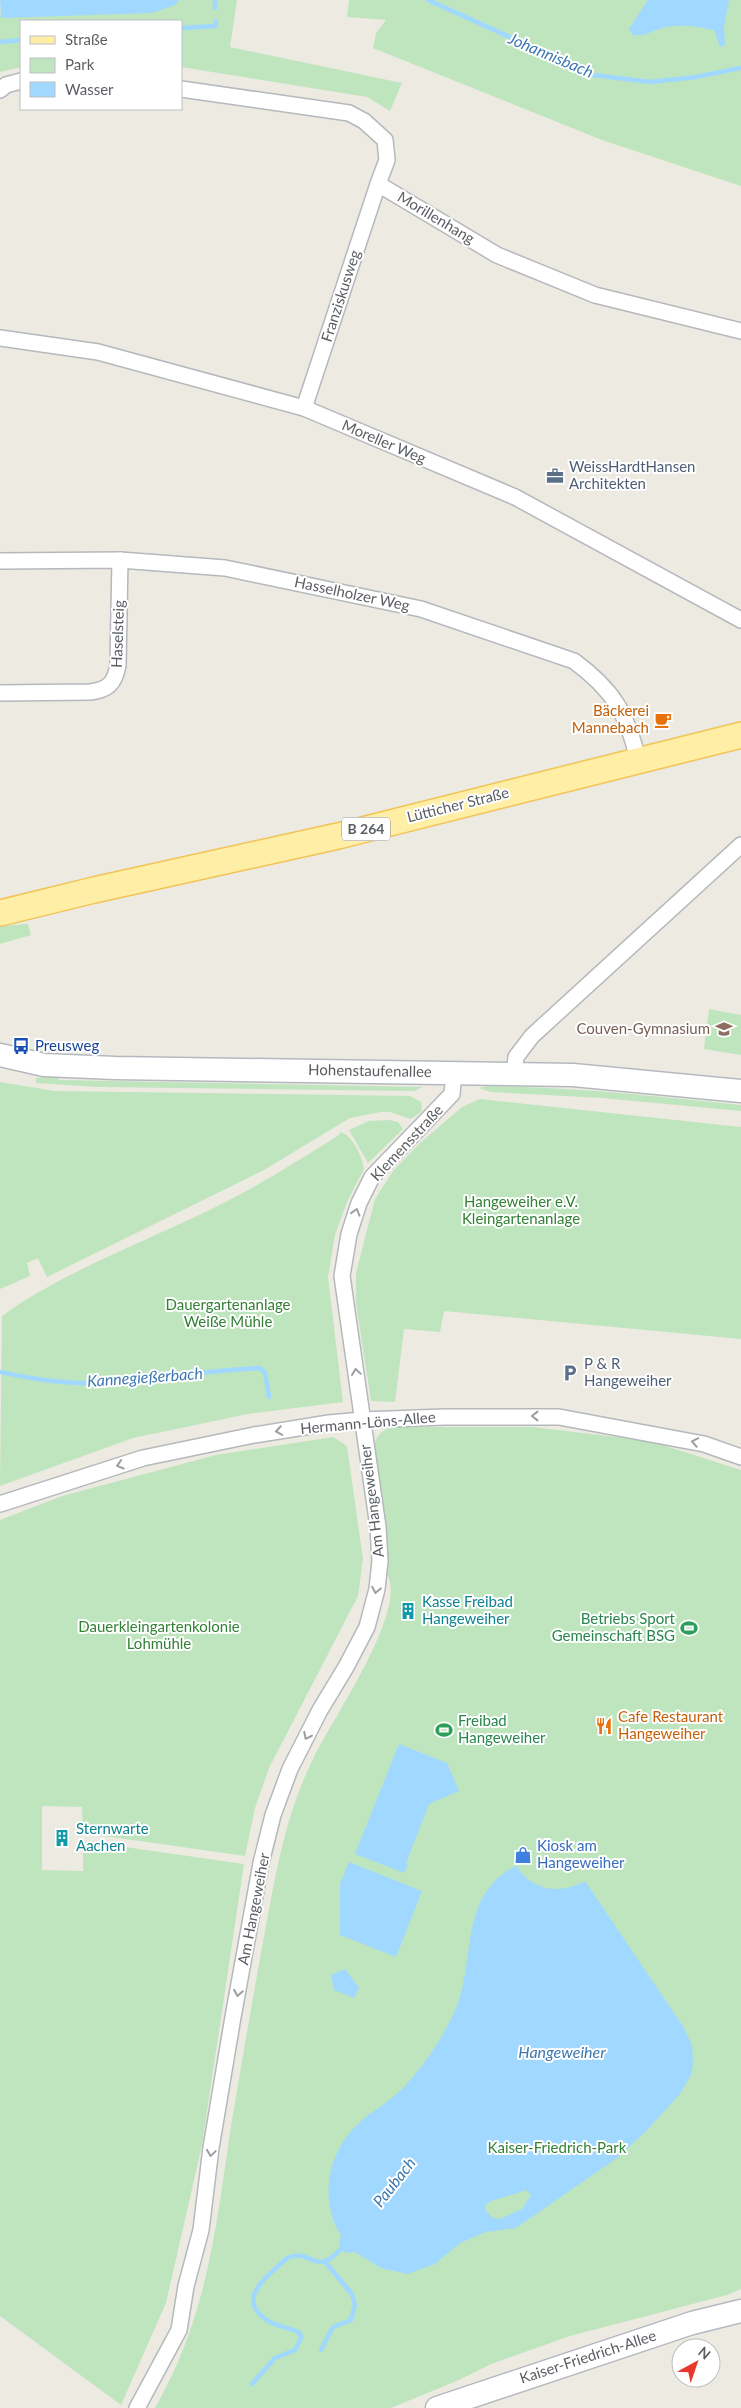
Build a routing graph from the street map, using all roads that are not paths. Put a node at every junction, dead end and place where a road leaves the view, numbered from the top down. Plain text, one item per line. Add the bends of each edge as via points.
1 (20, 81) edge
2 (182, 89) edge
3 (0, 90) edge
4 (378, 184) junction
5 (741, 331) edge
6 (0, 338) edge
7 (304, 408) junction
8 (120, 560) junction
9 (0, 561) edge
10 (741, 620) edge
11 (0, 693) edge
12 (741, 735) edge
13 (638, 760) junction
14 (741, 845) edge
15 (0, 913) edge
16 (0, 1055) edge
17 (454, 1072) junction
18 (514, 1073) junction
19 (741, 1091) edge
20 (362, 1420) junction
21 (741, 1457) edge
22 (0, 1504) edge
23 (741, 2311) edge
24 (137, 2408) edge
25 (437, 2408) edge

1 - 3 street
2 - 4 street via 349,112 364,120 385,140 387,160
4 - 5 street, Morillenhang via 497,255 577,288
4 - 7 street, Franziskusweg
6 - 7 street, Moreller Weg via 98,352
7 - 10 street, Moreller Weg via 514,497
8 - 9 street, Hasselholzer Weg
8 - 11 street, Haselsteig via 118,665 116,677 110,685 101,691 90,692
8 - 13 street, Hasselholzer Weg via 225,568 421,609 554,652 574,661 610,692 624,716
12 - 13 main road, Lütticher Straße / B 264
13 - 15 main road, Lütticher Straße / B 264 via 338,836
14 - 18 street via 532,1036 516,1057
16 - 17 main road, Hohenstaufenallee via 44,1065 115,1068
17 - 18 main road, Hohenstaufenallee
20 -> 17 street, Klemensstraße via 342,1276 349,1234 358,1204 372,1177 452,1094
18 - 19 main road, Hohenstaufenallee via 573,1074
21 -> 20 street, Hermann-Löns-Allee via 704,1444 559,1417
20 -> 22 street, Hermann-Löns-Allee via 254,1435 143,1458
20 -> 24 street, Am Hangeweiher via 378,1527 380,1561 377,1590 367,1626 290,1769 273,1815 261,1863 211,2148 201,2230 186,2286 179,2330
23 - 25 main road, Kaiser-Friedrich-Allee via 683,2326

